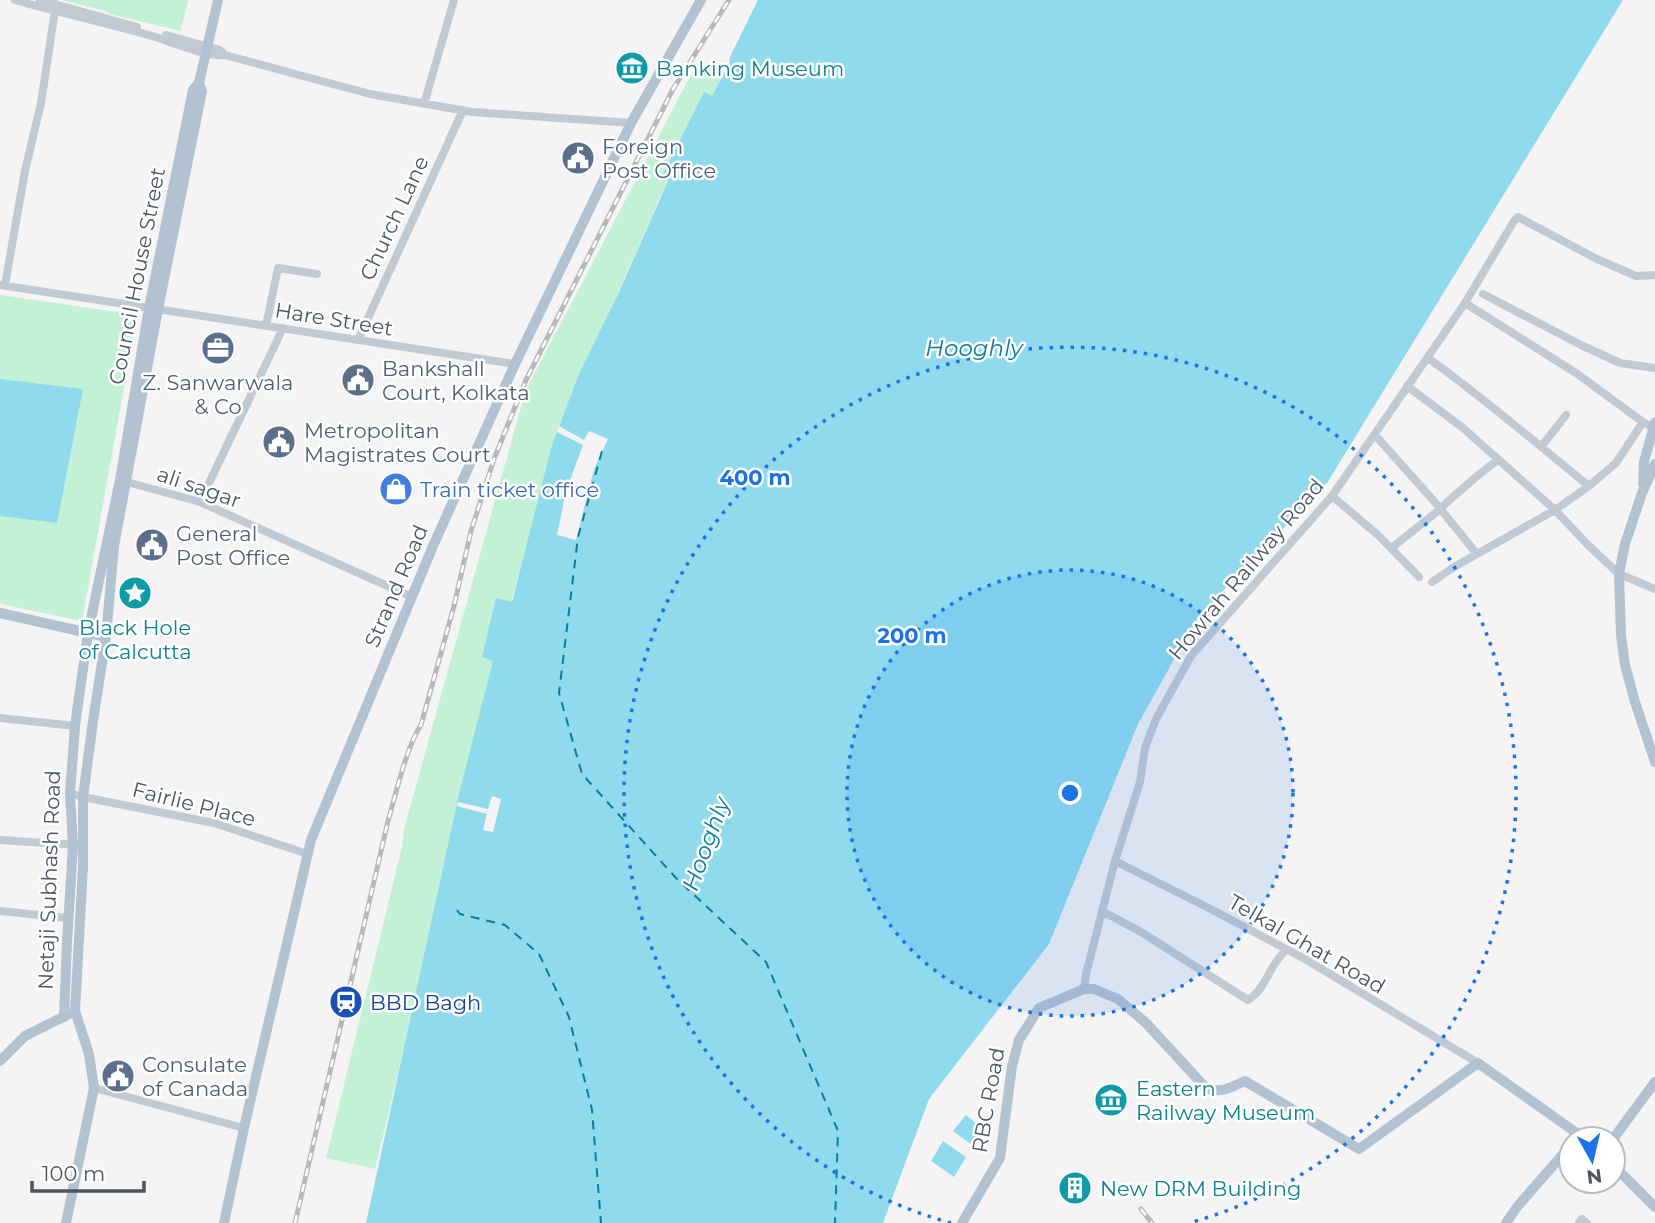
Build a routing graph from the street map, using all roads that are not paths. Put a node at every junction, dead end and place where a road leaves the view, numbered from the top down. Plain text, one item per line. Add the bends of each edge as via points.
1 (15, 0) edge
2 (40, 0) edge
3 (218, 0) edge
4 (454, 0) edge
5 (701, 0) edge
6 (56, 8) junction
7 (207, 50) junction
8 (425, 104) junction
9 (463, 110) junction
10 (631, 123) junction
11 (317, 274) dead end
12 (1655, 275) edge
13 (2, 285) edge
14 (1483, 294) dead end
15 (1465, 303) junction
16 (154, 308) junction
17 (266, 327) junction
18 (283, 328) junction
19 (358, 340) junction
20 (1428, 358) junction
21 (515, 364) junction
22 (1655, 368) edge
23 (1407, 386) junction
24 (1566, 415) dead end
25 (1651, 425) edge
26 (1375, 435) junction
27 (1541, 447) junction
28 (1498, 460) junction
29 (1655, 464) edge
30 (123, 481) junction
31 (1589, 486) junction
32 (1642, 493) junction
33 (1332, 496) junction
34 (200, 502) junction
35 (1441, 509) junction
36 (1555, 510) junction
37 (1392, 548) junction
38 (1477, 554) junction
39 (1619, 574) junction
40 (1419, 577) dead end
41 (1432, 582) dead end
42 (1655, 589) edge
43 (412, 597) junction
44 (0, 613) edge
45 (88, 633) junction
46 (106, 637) junction
47 (0, 718) edge
48 (75, 726) junction
49 (1655, 762) edge
50 (70, 793) junction
51 (83, 797) junction
52 (0, 840) edge
53 (78, 845) junction
54 (308, 854) junction
55 (1115, 861) junction
56 (0, 911) edge
57 (1102, 911) junction
58 (68, 918) junction
59 (1286, 949) junction
60 (1083, 989) junction
61 (69, 1014) junction
62 (0, 1061) edge
63 (1487, 1070) junction
64 (1655, 1082) edge
65 (94, 1088) junction
66 (1562, 1125) edge
67 (1623, 1125) edge
68 (244, 1128) junction
69 (1557, 1161) edge
70 (1627, 1178) edge
71 (1655, 1207) edge
72 (66, 1223) edge
73 (224, 1223) edge
74 (962, 1223) edge
75 (1506, 1223) edge
76 (1579, 1223) edge
77 (1587, 1223) edge

1 - 6 street
2 - 6 street
3 - 7 main road, Council House Street
4 - 8 street
5 - 10 main road, Strand Road
6 - 7 street
6 - 13 street
7 - 8 street via 370,94
7 - 16 main road, Council House Street
8 - 9 street
9 - 10 street
9 - 19 street, Church Lane
10 - 21 main road, Strand Road
11 - 17 street via 278,268
12 - 15 street, Howrah Railway Road via 1636,276 1597,260 1518,217
13 - 16 street, Hare Street
14 - 22 street via 1620,363
15 - 20 street, Howrah Railway Road
15 - 25 street
16 - 17 street, Hare Street
16 - 30 main road, Council House Street
17 - 18 street, Hare Street
18 - 19 street, Hare Street
18 - 34 street
19 - 21 street, Hare Street
20 - 23 street, Howrah Railway Road
20 - 27 street
21 - 43 main road, Strand Road
23 - 26 street, Howrah Railway Road
23 - 28 street
24 - 27 street
25 - 31 street
25 - 32 main road
26 - 33 street, Howrah Railway Road
26 - 35 street
27 - 31 street
28 - 35 street
28 - 36 street
29 - 32 main road
30 - 34 street, ali sagar
30 - 45 main road, Netaji Subhash Road
30 - 46 main road
31 - 36 street
32 - 39 main road
33 - 37 street
33 - 55 street, Howrah Railway Road via 1191,656 1145,748 1140,782
34 - 43 street, ali sagar
35 - 37 street
35 - 38 street
36 - 38 street
36 - 39 street
37 - 40 street
38 - 41 street
39 - 42 street
39 - 49 main road via 1625,665
43 - 54 main road, Strand Road
44 - 45 main road
45 - 46 main road
45 - 48 main road, Netaji Subhash Road
46 - 51 main road
47 - 48 street
48 - 50 main road, Netaji Subhash Road
50 - 51 street, Fairlie Place
50 - 53 main road, Netaji Subhash Road
51 - 53 main road
51 - 54 street, Fairlie Place via 214,823
52 - 53 street
53 - 58 main road, Netaji Subhash Road
53 - 61 main road, Netaji Subhash Road
54 - 68 main road, Strand Road
55 - 57 street, Howrah Railway Road
55 - 59 street, Telkal Ghat Road
56 - 58 street
57 - 59 street via 1248,1000
57 - 60 street, Howrah Railway Road
58 - 61 main road, Netaji Subhash Road
59 - 63 street, Telkal Ghat Road
60 - 63 main road via 1118,999 1205,1087 1224,1091 1245,1081 1359,1149
60 - 74 main road, RBC Road via 1039,1008 1018,1040 1000,1158
61 - 62 main road via 25,1036
61 - 65 main road, Netaji Subhash Road via 80,1027
63 - 66 main road
64 - 67 main road
65 - 68 street
65 - 72 main road, Netaji Subhash Road
68 - 73 main road, Strand Road
69 - 75 main road
70 - 71 main road
76 - 77 street via 1582,1219

